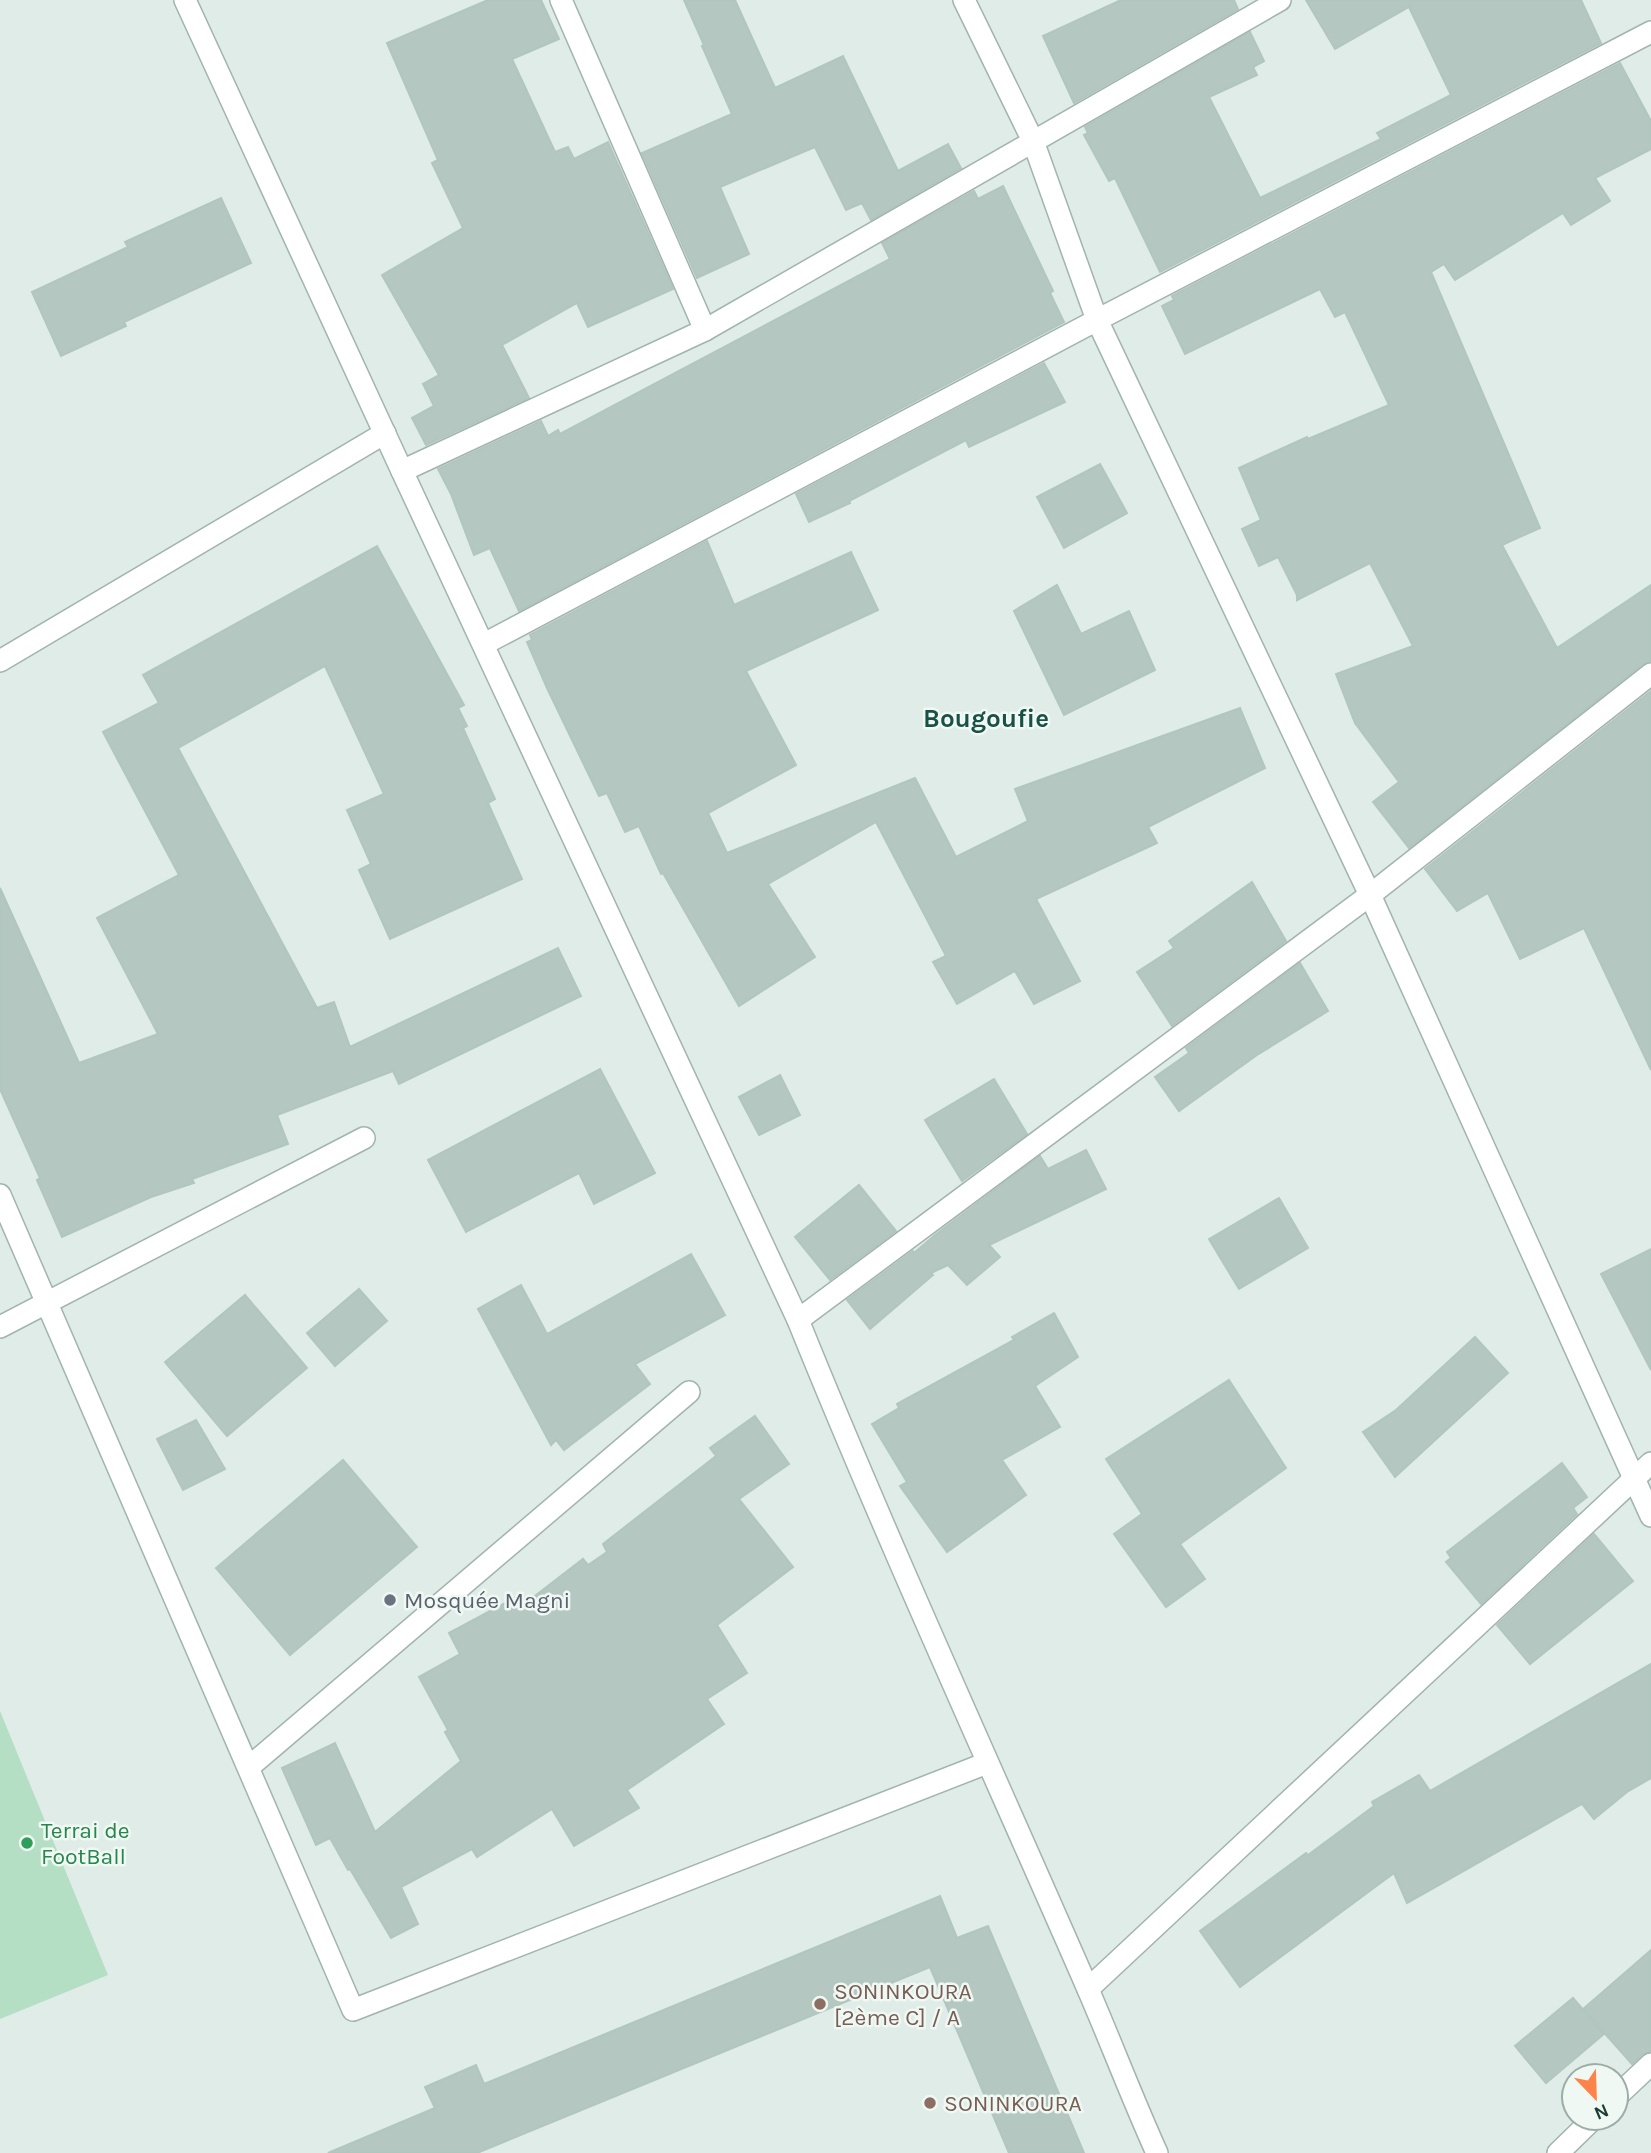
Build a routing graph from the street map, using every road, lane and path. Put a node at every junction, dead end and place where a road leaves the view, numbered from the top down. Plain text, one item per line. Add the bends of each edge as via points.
1 (185, 0) edge
2 (562, 0) edge
3 (964, 0) edge
4 (1280, 0) edge
5 (1651, 32) edge
6 (1033, 141) junction
7 (1097, 320) junction
8 (705, 330) junction
9 (385, 433) junction
10 (402, 471) junction
11 (484, 644) junction
12 (0, 661) edge
13 (1651, 674) edge
14 (1370, 895) junction
15 (364, 1138) dead end
16 (0, 1195) edge
17 (47, 1303) junction
18 (798, 1320) junction
19 (0, 1327) edge
20 (689, 1392) dead end
21 (1651, 1462) edge
22 (1633, 1478) junction
23 (1651, 1516) edge
24 (987, 1763) junction
25 (248, 1768) junction
26 (1088, 1989) junction
27 (1651, 2064) edge
28 (1630, 2084) edge
29 (1580, 2132) edge
30 (1157, 2153) edge
31 (1558, 2153) edge

1 - 9 street
2 - 8 street
3 - 6 street
4 - 6 street
5 - 7 street
6 - 7 street
6 - 8 street
7 - 11 street
7 - 14 street
8 - 10 street
9 - 10 street
9 - 12 street
10 - 11 street
11 - 18 street
13 - 14 street
14 - 18 street
14 - 22 street
15 - 17 street
16 - 17 street
17 - 19 street
17 - 25 street
18 - 24 street
20 - 25 street
21 - 22 street
22 - 23 street
22 - 26 street
24 - 25 street via 354,2010
24 - 26 street
26 - 30 street
27 - 28 street
29 - 31 street

